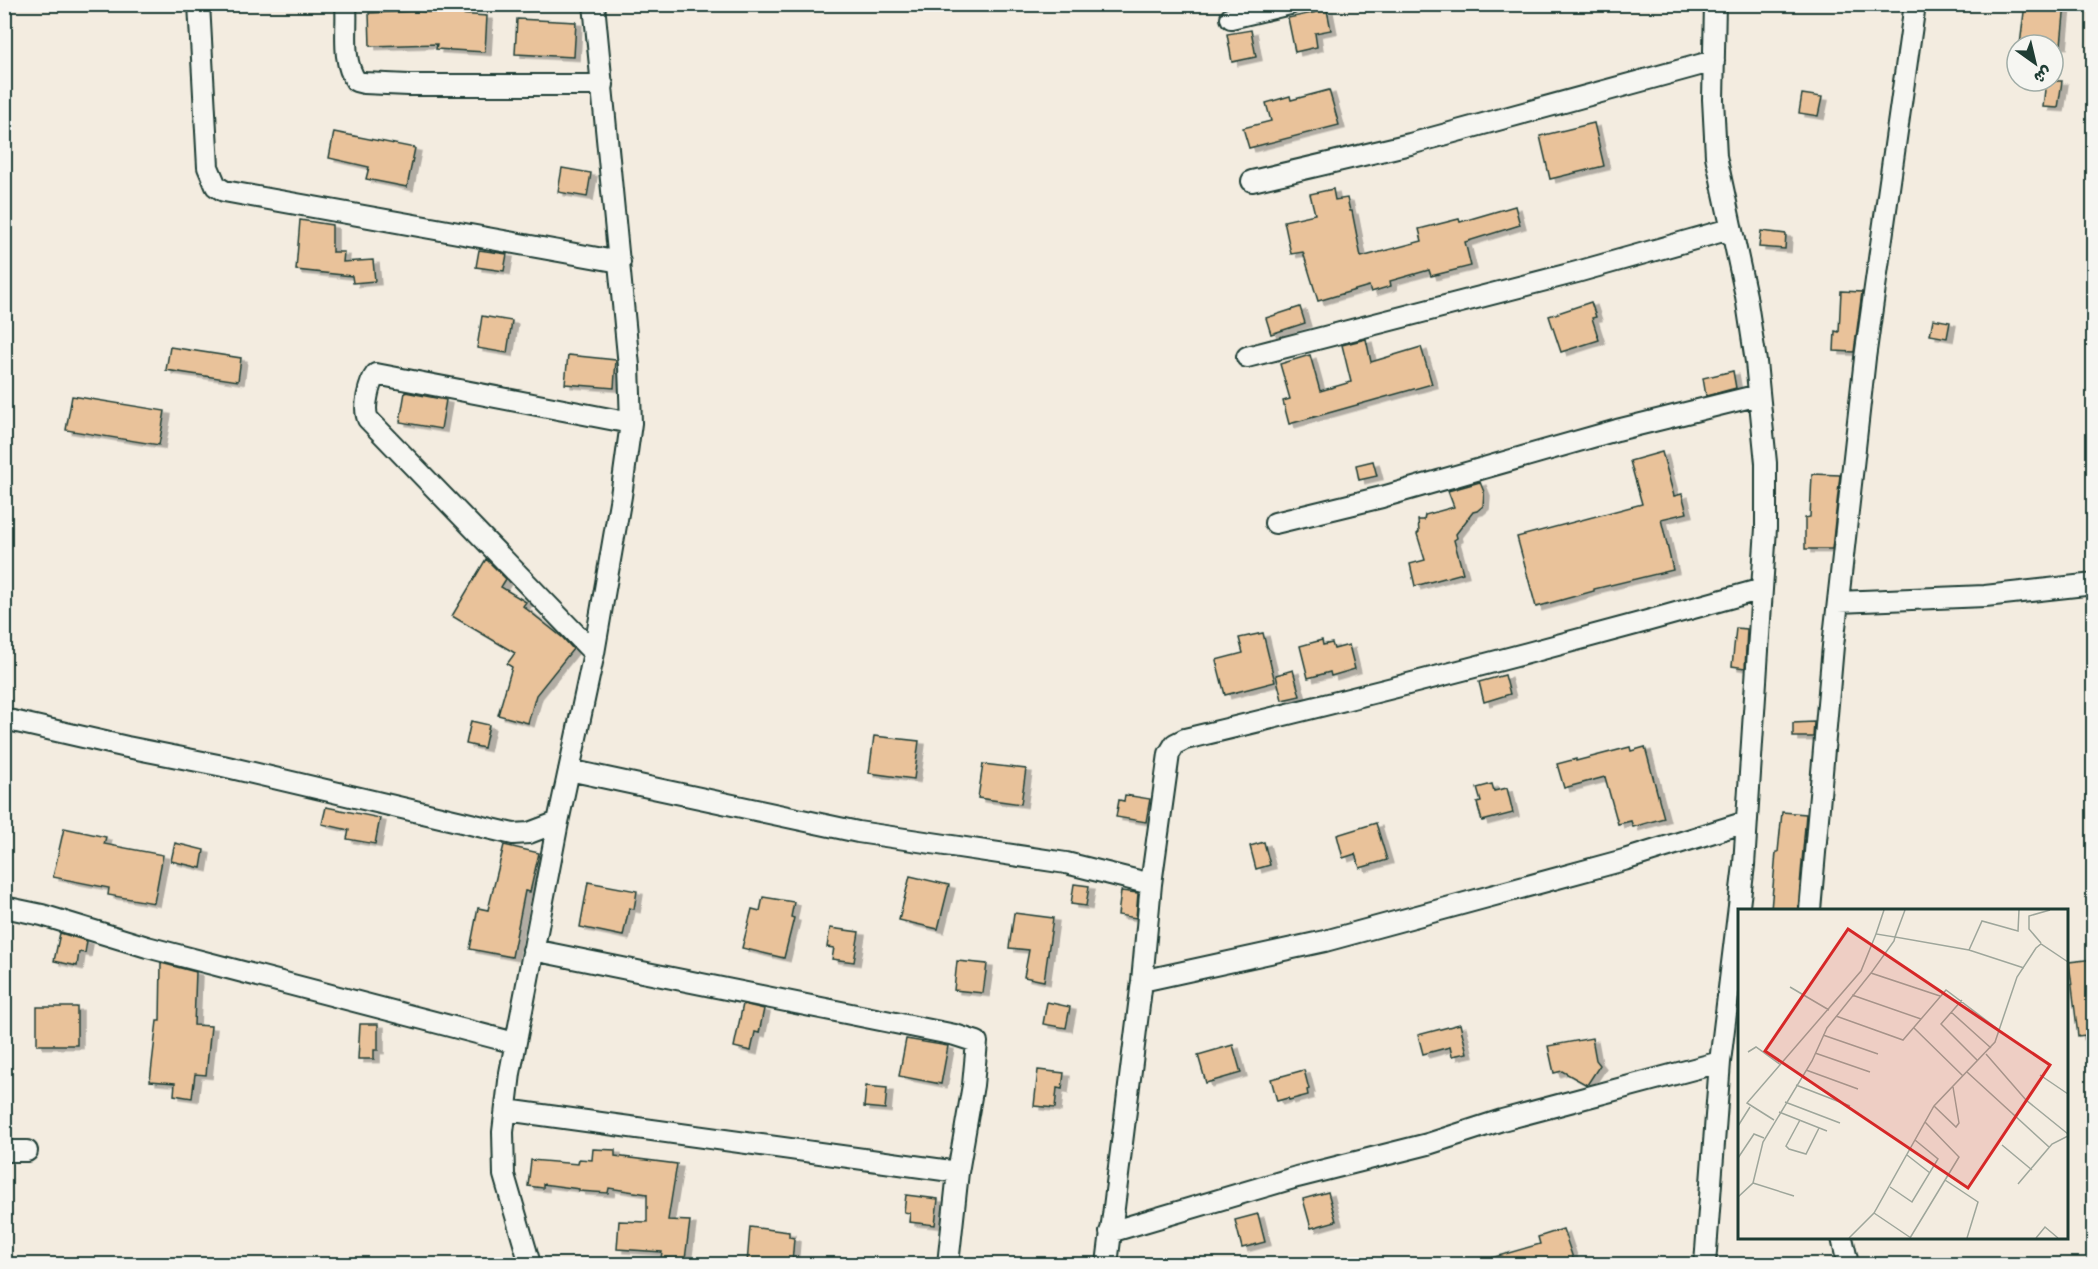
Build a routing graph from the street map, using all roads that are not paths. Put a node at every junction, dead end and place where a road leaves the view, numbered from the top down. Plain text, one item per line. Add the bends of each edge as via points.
1 (200, 4) edge
2 (346, 4) edge
3 (594, 4) edge
4 (1290, 4) edge
5 (1715, 4) edge
6 (1915, 4) edge
7 (1231, 18) dead end
8 (1714, 61) junction
9 (603, 85) junction
10 (1252, 181) dead end
11 (1730, 229) junction
12 (620, 262) junction
13 (1247, 357) dead end
14 (1759, 395) junction
15 (631, 423) junction
16 (1275, 523) dead end
17 (2094, 584) edge
18 (1762, 589) junction
19 (1838, 602) junction
20 (594, 653) junction
21 (4, 719) edge
22 (569, 770) junction
23 (558, 822) junction
24 (1746, 822) junction
25 (1151, 884) junction
26 (4, 907) edge
27 (1739, 909) edge
28 (1810, 909) edge
29 (1738, 914) edge
30 (533, 950) junction
31 (1142, 981) junction
32 (515, 1044) junction
33 (1720, 1062) junction
34 (506, 1110) junction
35 (4, 1151) edge
36 (27, 1151) dead end
37 (958, 1172) junction
38 (1110, 1232) junction
39 (1842, 1239) edge
40 (530, 1264) edge
41 (948, 1264) edge
42 (1107, 1264) edge
43 (1705, 1264) edge
44 (1848, 1264) edge

1 - 12 street via 208,167 216,186 224,191
2 - 9 street via 347,60 356,81 409,85
3 - 9 street
4 - 7 street
5 - 8 street
6 - 19 street via 1865,358
8 - 10 street via 1410,144
8 - 11 street via 1716,156
9 - 12 street
11 - 13 street
11 - 14 street via 1746,296
12 - 15 street
14 - 16 street
14 - 18 street via 1766,463
15 - 20 street
15 - 20 street via 376,374 366,413
17 - 19 street via 1985,596
18 - 24 street
18 - 25 street via 1575,642 1174,744 1169,754
19 - 28 street
20 - 22 street
21 - 23 street via 513,834 530,833
22 - 23 street
22 - 25 street via 858,832 1066,863
23 - 30 street
24 - 27 street
24 - 31 street via 1624,860 1325,941
25 - 31 street
26 - 32 street
29 - 33 street
30 - 32 street
30 - 37 street via 977,1042
31 - 38 street
32 - 34 street
33 - 38 street
33 - 43 street
34 - 37 street
34 - 40 street via 504,1175
35 - 36 street
37 - 41 street
38 - 42 street
39 - 44 street

